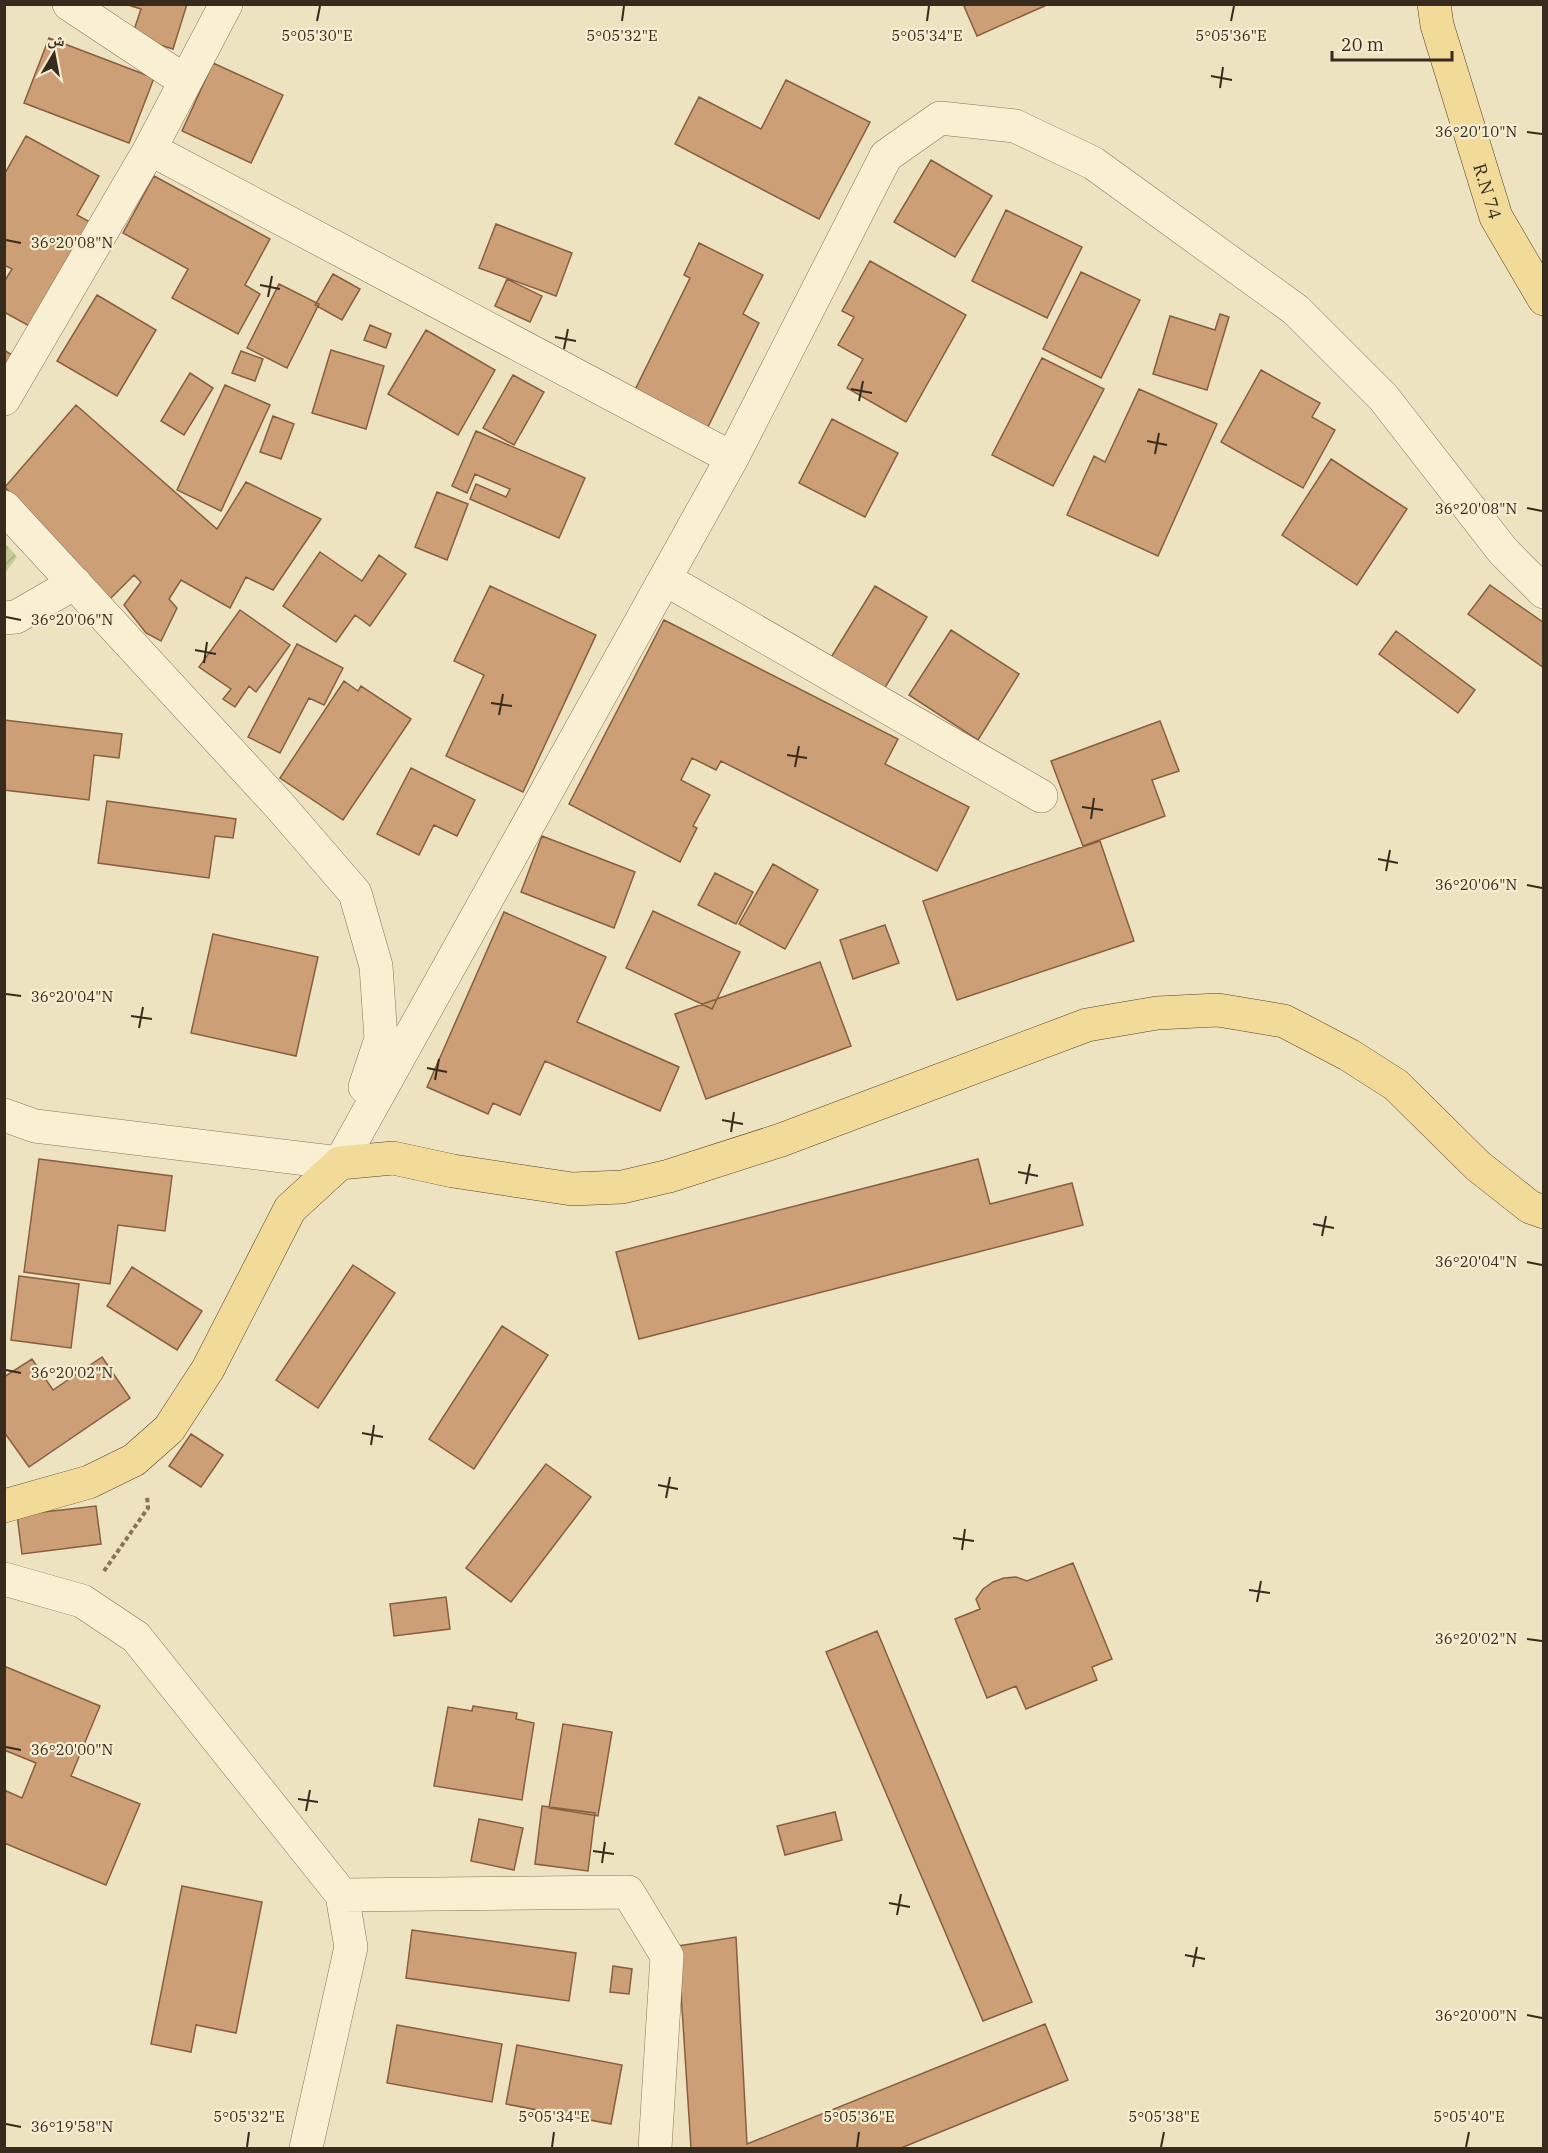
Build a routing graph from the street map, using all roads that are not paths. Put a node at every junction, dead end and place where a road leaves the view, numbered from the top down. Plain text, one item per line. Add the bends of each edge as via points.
1 (69, 4) edge
2 (226, 4) edge
3 (1434, 4) edge
4 (185, 81) junction
5 (150, 149) junction
6 (1544, 299) edge
7 (4, 399) edge
8 (732, 458) junction
9 (4, 507) edge
10 (665, 579) junction
11 (75, 583) junction
12 (1544, 592) edge
13 (4, 618) edge
14 (1041, 795) dead end
15 (4, 1115) edge
16 (340, 1163) junction
17 (1544, 1212) edge
18 (4, 1506) edge
19 (4, 1579) edge
20 (342, 1895) junction
21 (306, 2148) edge
22 (655, 2148) edge

1 - 4 street
2 - 4 street
3 - 6 main road, R.N 74 via 1496,217
4 - 5 street
5 - 7 street
5 - 8 street
8 - 10 street
8 - 12 street via 886,156 940,118 1015,126 1093,163 1296,310 1383,397 1503,551
9 - 11 street
10 - 14 street
10 - 16 street
11 - 13 street via 16,617
11 - 16 street via 355,893 376,966 381,1038
15 - 16 street via 35,1126
16 - 17 main road via 393,1158 572,1189 622,1187 781,1140 1087,1025 1157,1012 1218,1010 1284,1021 1349,1054 1396,1084 1478,1166 1530,1207
16 - 18 main road via 290,1209 208,1369 169,1429 134,1460 89,1482
19 - 20 street via 82,1601 136,1637
20 - 21 street via 351,1947
20 - 22 street via 628,1892 667,1956

